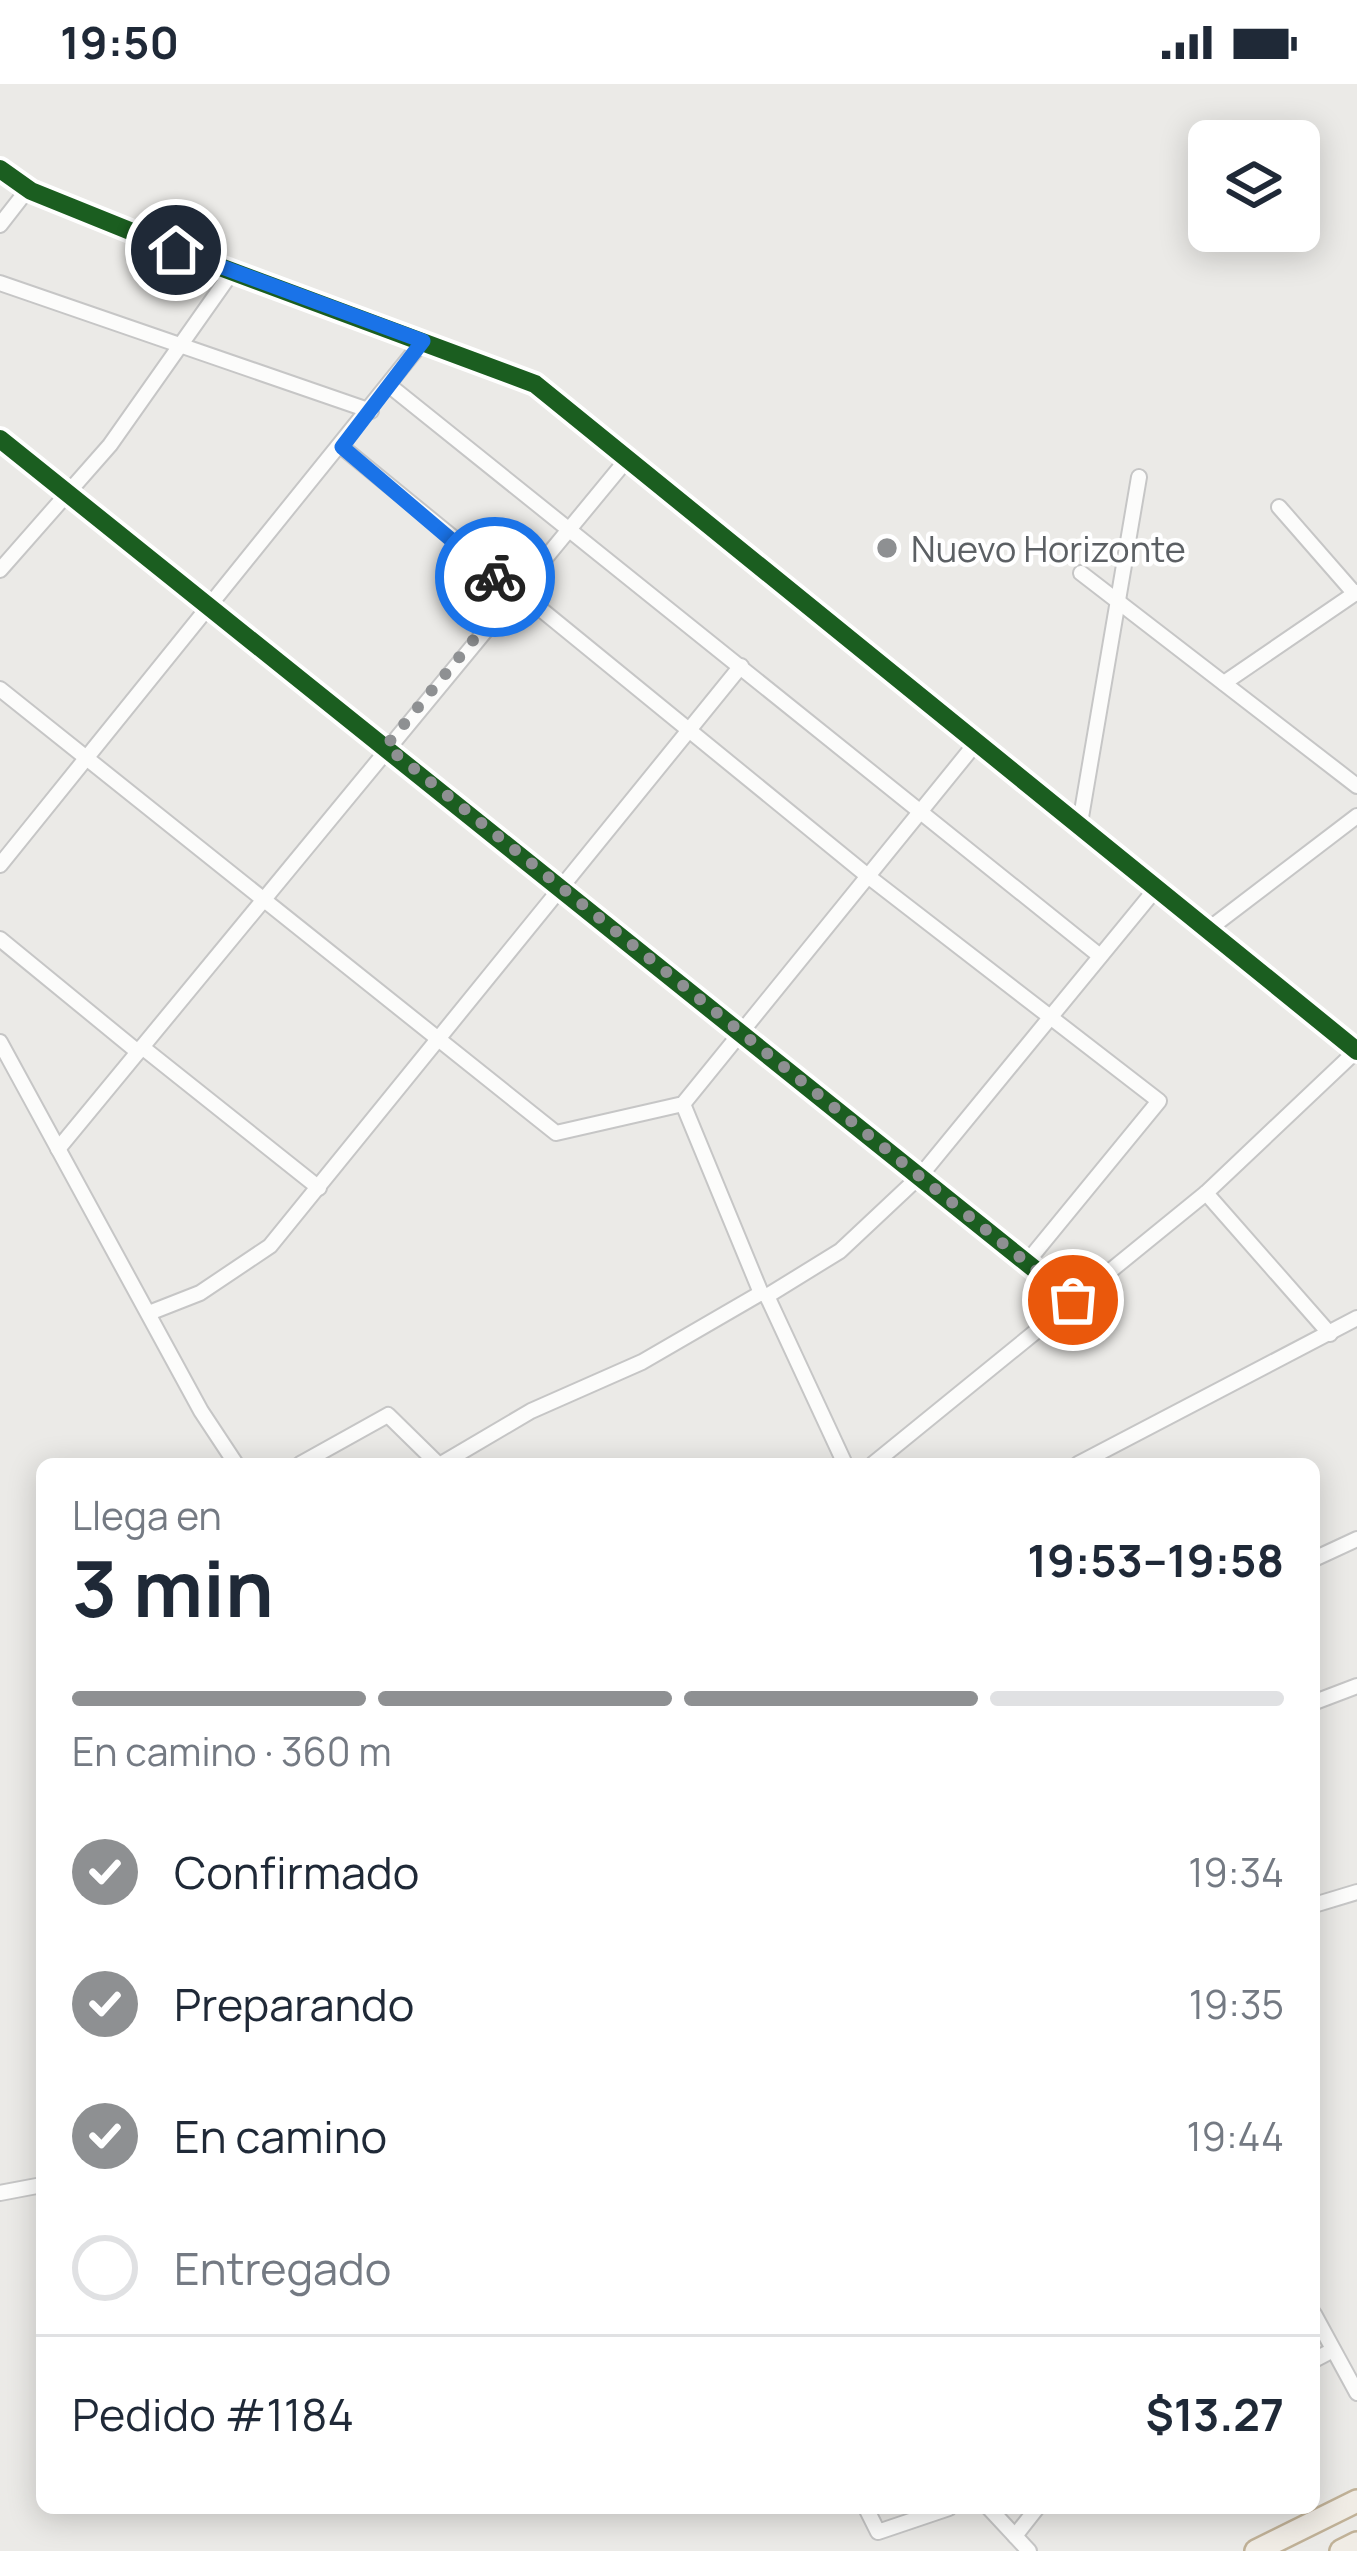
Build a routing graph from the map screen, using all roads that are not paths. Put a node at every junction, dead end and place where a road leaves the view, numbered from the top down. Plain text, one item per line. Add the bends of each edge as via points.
1 (0, 170) edge
2 (28, 189) junction
3 (0, 225) edge
4 (232, 272) junction
5 (0, 283) edge
6 (423, 341) junction
7 (179, 345) junction
8 (390, 386) junction
9 (370, 411) junction
10 (0, 440) edge
11 (342, 447) junction
12 (628, 458) junction
13 (1139, 477) dead end
14 (66, 492) junction
15 (1279, 507) dead end
16 (568, 526) junction
17 (0, 570) edge
18 (1082, 573) dead end
19 (513, 592) junction
20 (1356, 593) edge
21 (1120, 603) junction
22 (212, 606) junction
23 (741, 666) junction
24 (1224, 683) junction
25 (0, 689) edge
26 (691, 729) junction
27 (976, 743) junction
28 (386, 746) junction
29 (86, 760) junction
30 (1357, 786) edge
31 (922, 812) junction
32 (1357, 816) edge
33 (1079, 830) junction
34 (0, 865) edge
35 (869, 878) junction
36 (564, 889) junction
37 (1154, 891) junction
38 (262, 899) junction
39 (1205, 932) junction
40 (0, 939) edge
41 (1100, 956) junction
42 (1049, 1019) junction
43 (742, 1031) junction
44 (0, 1042) edge
45 (441, 1042) junction
46 (140, 1049) junction
47 (1357, 1051) edge
48 (682, 1104) junction
49 (58, 1149) junction
50 (921, 1175) junction
51 (319, 1187) junction
52 (1206, 1192) junction
53 (1027, 1262) junction
54 (764, 1294) junction
55 (1073, 1300) junction
56 (148, 1313) junction
57 (1356, 1320) edge
58 (1330, 1334) junction
59 (232, 1458) edge
60 (311, 1458) edge
61 (434, 1458) edge
62 (450, 1458) edge
63 (842, 1458) edge
64 (880, 1458) edge
65 (1090, 1458) edge
66 (1357, 1539) edge
67 (1320, 1556) edge
68 (1357, 1686) edge
69 (1320, 1700) edge
70 (1357, 1892) edge
71 (1320, 1903) edge
72 (36, 2187) edge
73 (0, 2193) edge
74 (1320, 2325) edge
75 (1333, 2350) junction
76 (1320, 2357) edge
77 (1357, 2393) edge
78 (1357, 2501) edge
79 (869, 2514) edge
80 (931, 2514) edge
81 (995, 2514) edge
82 (1032, 2514) edge
83 (1015, 2536) junction
84 (1357, 2543) edge
85 (1029, 2551) edge
86 (1256, 2551) edge
87 (1341, 2551) edge

1 - 2 street
2 - 3 street
2 - 4 street
4 - 6 street
4 - 7 street
5 - 7 street
6 - 8 street
6 - 12 street via 535,384
7 - 9 street
7 - 14 street via 110,445
8 - 9 street
8 - 16 street
9 - 11 street
10 - 14 street
11 - 19 street
11 - 22 street
12 - 16 street
12 - 27 street
13 - 21 street
14 - 17 street
14 - 22 street
15 - 20 street
16 - 19 street
16 - 23 street
18 - 21 street
19 - 26 street
19 - 28 street
20 - 24 street
21 - 24 street
21 - 33 street
22 - 28 street
22 - 29 street
23 - 26 street
23 - 31 street
24 - 30 street
25 - 29 street
26 - 35 street
26 - 36 street
27 - 31 street
27 - 33 street
28 - 36 street
28 - 38 street
29 - 34 street
29 - 38 street
31 - 35 street
31 - 41 street
32 - 39 street
33 - 37 street
35 - 42 street
35 - 43 street
36 - 43 street
36 - 45 street
37 - 39 street
37 - 41 street
38 - 45 street
38 - 46 street
39 - 47 street
40 - 46 street
41 - 42 street
42 - 50 street
42 - 53 street via 1159,1101
43 - 48 street
43 - 50 street
44 - 49 street
45 - 48 street via 556,1132
45 - 51 street
46 - 49 street
46 - 51 street
47 - 52 street
48 - 54 street
49 - 56 street
50 - 53 street
50 - 54 street via 840,1251
51 - 56 street via 239,1272
52 - 55 street
52 - 58 street
53 - 55 street
54 - 62 street
54 - 63 street
55 - 64 street
56 - 59 street
57 - 58 street
58 - 65 street
60 - 61 street via 388,1415
66 - 67 street
68 - 69 street
70 - 71 street
72 - 73 street
74 - 75 street
75 - 76 street
75 - 77 street
78 - 86 highway
79 - 80 street via 878,2532
81 - 83 street
82 - 83 street
83 - 85 street
84 - 87 highway

